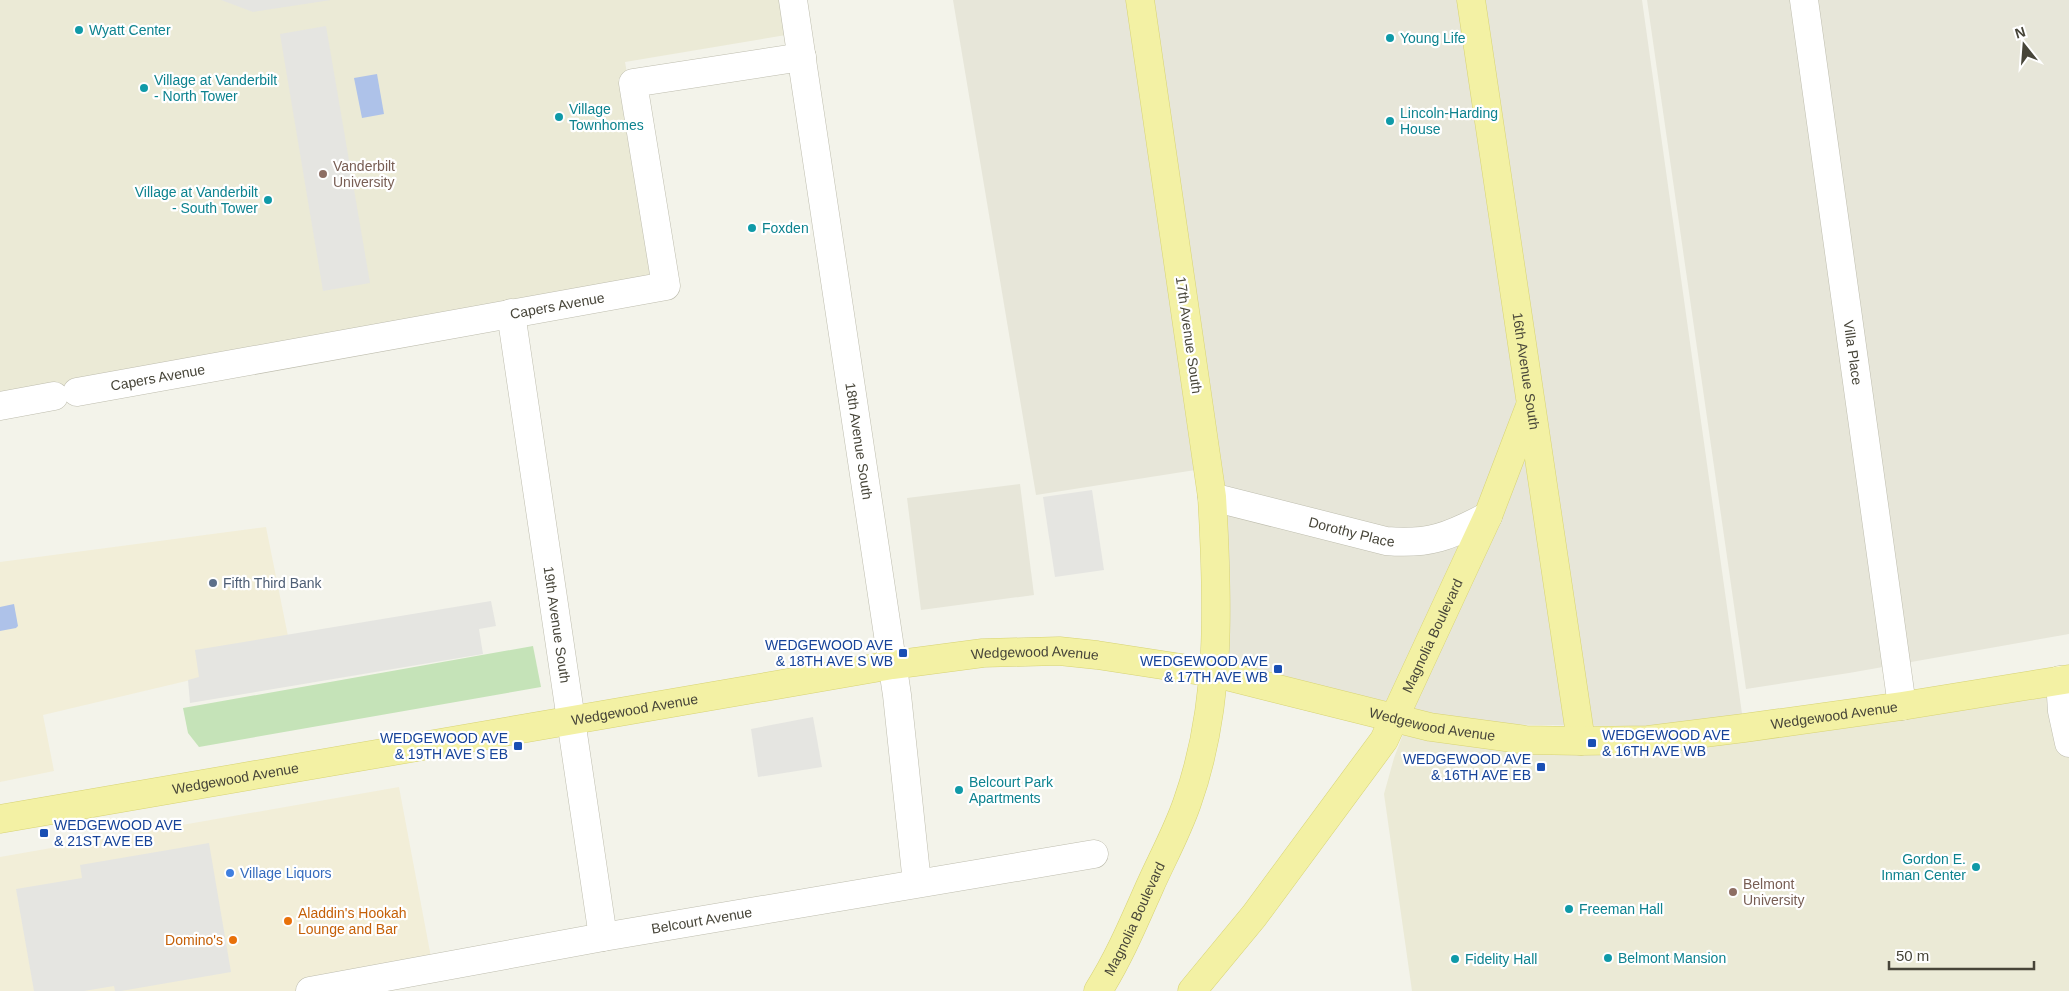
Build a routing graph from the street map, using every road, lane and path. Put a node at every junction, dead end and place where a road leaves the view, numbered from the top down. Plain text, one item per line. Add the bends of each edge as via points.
1 (794, 0) edge
2 (1140, 0) edge
3 (1471, 0) edge
4 (1804, 0) edge
5 (802, 57) junction
6 (511, 313) junction
7 (1531, 404) junction
8 (0, 406) edge
9 (1212, 497) junction
10 (1488, 516) junction
11 (892, 665) junction
12 (1214, 672) junction
13 (2064, 679) edge
14 (1902, 706) junction
15 (1393, 717) junction
16 (571, 720) junction
17 (1581, 742) junction
18 (2069, 743) edge
19 (0, 819) edge
20 (1094, 854) dead end
21 (917, 883) junction
22 (603, 936) junction
23 (310, 991) edge
24 (1098, 991) edge
25 (1192, 991) edge

1 - 5 street, 18th Avenue South
2 - 9 main road, 17th Avenue South
3 - 7 main road, 16th Avenue South
4 - 14 street, Villa Place
5 - 6 street, Capers Avenue via 633,83 666,286
5 - 11 street, 18th Avenue South
6 - 8 street, Capers Avenue
6 - 16 street, 19th Avenue South
7 - 10 main road, Magnolia Boulevard
7 - 17 main road, 16th Avenue South
9 - 10 street, Dorothy Place via 1400,542 1443,538
9 - 12 main road, 17th Avenue South via 1217,575
10 - 15 main road, Magnolia Boulevard
11 - 12 main road, Wedgewood Avenue via 983,653 1059,651
11 - 16 main road, Wedgewood Avenue
11 - 21 street, 18th Avenue South
12 - 15 main road, Wedgewood Avenue
12 - 24 main road, Magnolia Boulevard via 1200,760 1186,804 1114,966
13 - 14 main road, Wedgewood Avenue
13 - 18 street via 2062,711
14 - 17 main road, Wedgewood Avenue via 1648,740
15 - 17 main road, Wedgewood Avenue via 1477,735
15 - 25 main road, Magnolia Boulevard via 1384,740 1254,916
16 - 19 main road, Wedgewood Avenue
16 - 22 street, 19th Avenue South
20 - 21 street, Belcourt Avenue
21 - 22 street, Belcourt Avenue
22 - 23 street, Belcourt Avenue

